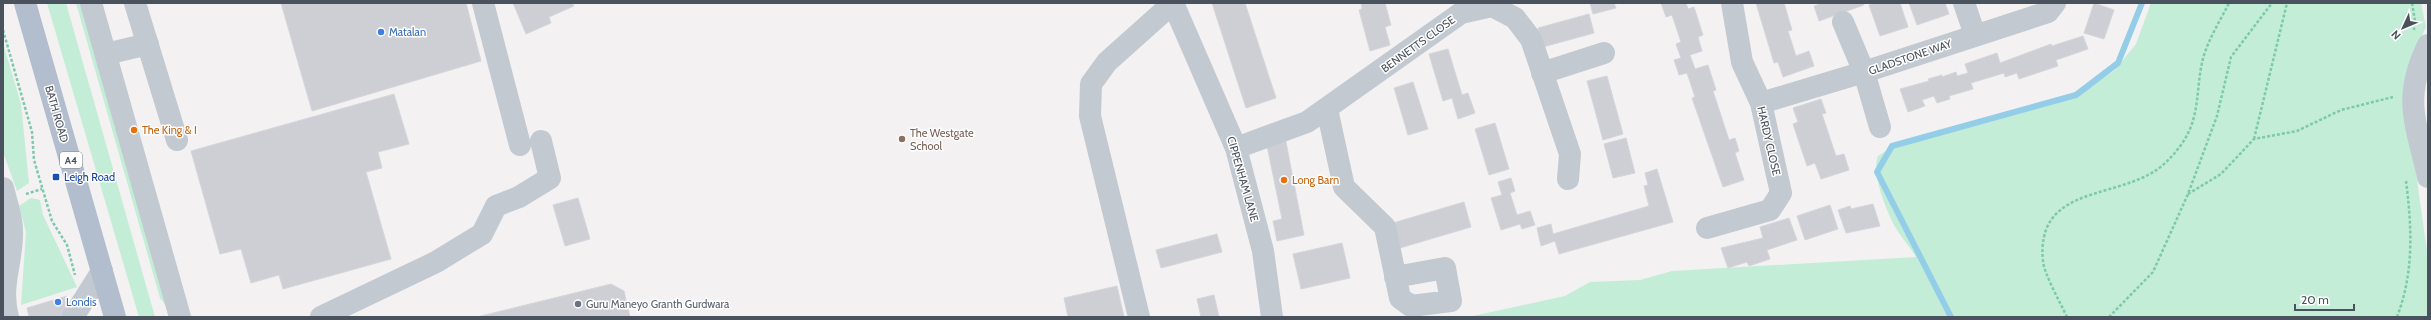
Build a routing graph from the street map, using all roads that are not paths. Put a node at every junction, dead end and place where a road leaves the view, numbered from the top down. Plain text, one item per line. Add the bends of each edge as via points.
1 (25, 3) edge
2 (91, 3) edge
3 (135, 3) edge
4 (483, 3) edge
5 (1173, 3) edge
6 (1964, 3) edge
7 (2055, 3) edge
8 (1732, 5) edge
9 (1844, 22) dead end
10 (1975, 35) junction
11 (148, 44) junction
12 (2428, 46) edge
13 (1604, 53) dead end
14 (106, 54) junction
15 (1864, 72) junction
16 (1542, 73) junction
17 (1761, 103) junction
18 (1327, 109) junction
19 (1880, 127) dead end
20 (177, 140) dead end
21 (541, 141) dead end
22 (520, 145) dead end
23 (1236, 148) junction
24 (2427, 165) edge
25 (1568, 179) dead end
26 (3, 188) edge
27 (1707, 228) dead end
28 (102, 271) junction
29 (1395, 277) dead end
30 (79, 309) edge
31 (8, 317) edge
32 (116, 317) edge
33 (180, 317) edge
34 (320, 317) edge
35 (1139, 317) edge
36 (1272, 317) edge

1 - 28 main road, BATH ROAD / A4
2 - 14 street
3 - 11 street
4 - 22 street
5 - 23 street, CIPPENHAM LANE
5 - 35 street via 1107,62 1092,84 1090,116
6 - 10 street
7 - 10 street, GLADSTONE WAY via 2048,12
8 - 17 street, HARDY CLOSE via 1742,62
9 - 15 street
10 - 15 street, GLADSTONE WAY
11 - 14 street
11 - 20 street
12 - 24 street via 2418,66 2412,91 2413,115
13 - 16 street
14 - 33 street
15 - 17 street, GLADSTONE WAY
15 - 19 street
16 - 18 street, BENNETTS CLOSE via 1531,39 1524,28 1515,18 1492,6 1461,13
16 - 25 street, BENNETTS CLOSE via 1570,154
17 - 27 street, HARDY CLOSE via 1781,193 1770,210
18 - 23 street, BENNETTS CLOSE via 1307,122
18 - 29 street via 1344,187 1385,227
21 - 34 street via 550,178 496,206 482,234 436,262
23 - 36 street, CIPPENHAM LANE via 1263,251
26 - 31 street via 12,230 4,292
28 - 30 street
28 - 32 main road, BATH ROAD / A4

